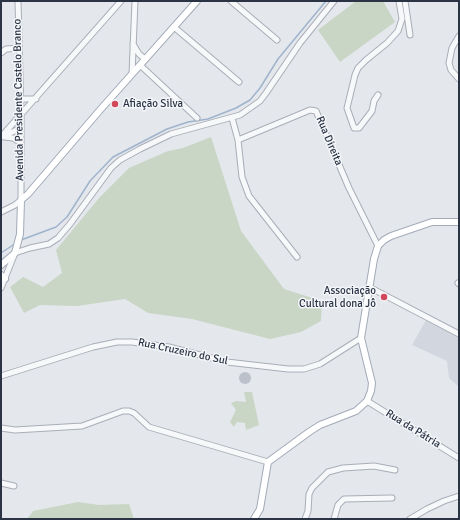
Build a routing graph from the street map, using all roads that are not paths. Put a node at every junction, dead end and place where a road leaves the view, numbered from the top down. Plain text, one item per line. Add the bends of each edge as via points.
1 (18, 1) edge
2 (121, 1) edge
3 (135, 1) edge
4 (197, 1) edge
5 (231, 1) edge
6 (334, 1) edge
7 (399, 1) edge
8 (405, 1) edge
9 (174, 27) junction
10 (410, 35) dead end
11 (459, 36) edge
12 (277, 40) dead end
13 (132, 43) junction
14 (19, 48) junction
15 (1, 53) edge
16 (145, 59) junction
17 (140, 65) junction
18 (132, 74) junction
19 (459, 79) edge
20 (239, 82) dead end
21 (378, 95) dead end
22 (21, 99) junction
23 (36, 99) junction
24 (22, 115) junction
25 (197, 118) dead end
26 (232, 118) junction
27 (21, 128) junction
28 (2, 137) edge
29 (238, 140) junction
30 (21, 143) junction
31 (21, 200) junction
32 (1, 212) edge
33 (459, 222) edge
34 (378, 246) junction
35 (15, 253) junction
36 (297, 257) dead end
37 (1, 265) edge
38 (3, 277) edge
39 (369, 287) junction
40 (1, 288) edge
41 (459, 334) edge
42 (361, 338) junction
43 (1, 376) edge
44 (367, 401) junction
45 (1, 428) edge
46 (459, 458) edge
47 (268, 462) junction
48 (395, 470) dead end
49 (1, 483) edge
50 (14, 486) dead end
51 (459, 496) edge
52 (392, 498) dead end
53 (254, 519) edge
54 (305, 519) edge
55 (334, 519) edge
56 (410, 519) edge

1 - 14 street, Avenida Presidente Castelo Branco
2 - 23 street
3 - 13 street
4 - 9 main road, Avenida Presidente Castelo Branco
5 - 12 street
6 - 26 street via 300,43 260,101
7 - 21 street via 402,19 398,31 388,43 358,68 355,75 347,108 354,128 359,128 372,111
8 - 10 street
9 - 16 main road, Avenida Presidente Castelo Branco
9 - 20 street
11 - 19 street via 452,48 449,63 451,70
13 - 16 street
13 - 18 street
14 - 15 street
14 - 22 street, Avenida Presidente Castelo Branco
16 - 17 main road, Avenida Presidente Castelo Branco
17 - 18 main road, Avenida Presidente Castelo Branco
17 - 25 street
18 - 31 main road, Avenida Presidente Castelo Branco
22 - 23 street
22 - 24 street, Avenida Presidente Castelo Branco
23 - 24 street
24 - 27 street, Avenida Presidente Castelo Branco
24 - 28 street
26 - 29 street
26 - 35 street via 171,134 120,160 106,173 58,238 49,244
27 - 28 street
27 - 30 street, Avenida Presidente Castelo Branco
28 - 30 street via 9,137
29 - 34 street, Rua Direita via 310,110 316,112
29 - 36 street via 242,177 249,196
30 - 31 street, Avenida Presidente Castelo Branco
31 - 32 street, Avenida Presidente Castelo Branco
31 - 35 main road via 20,234
33 - 34 main road via 432,222 391,236
34 - 39 main road
35 - 37 main road
35 - 38 street
38 - 40 street
39 - 41 street
39 - 42 main road
42 - 43 street, Rua Cruzeiro do Sul via 320,364 304,369 227,362 169,347 117,342
42 - 44 main road via 372,383
44 - 46 street, Rua da Pátria
44 - 47 main road via 356,411 320,425
45 - 47 street via 15,430 82,426 129,411 149,427
47 - 53 main road via 260,508
48 - 54 street via 374,466 328,472 309,494
49 - 50 street
51 - 56 street
52 - 55 street via 344,498 338,505

